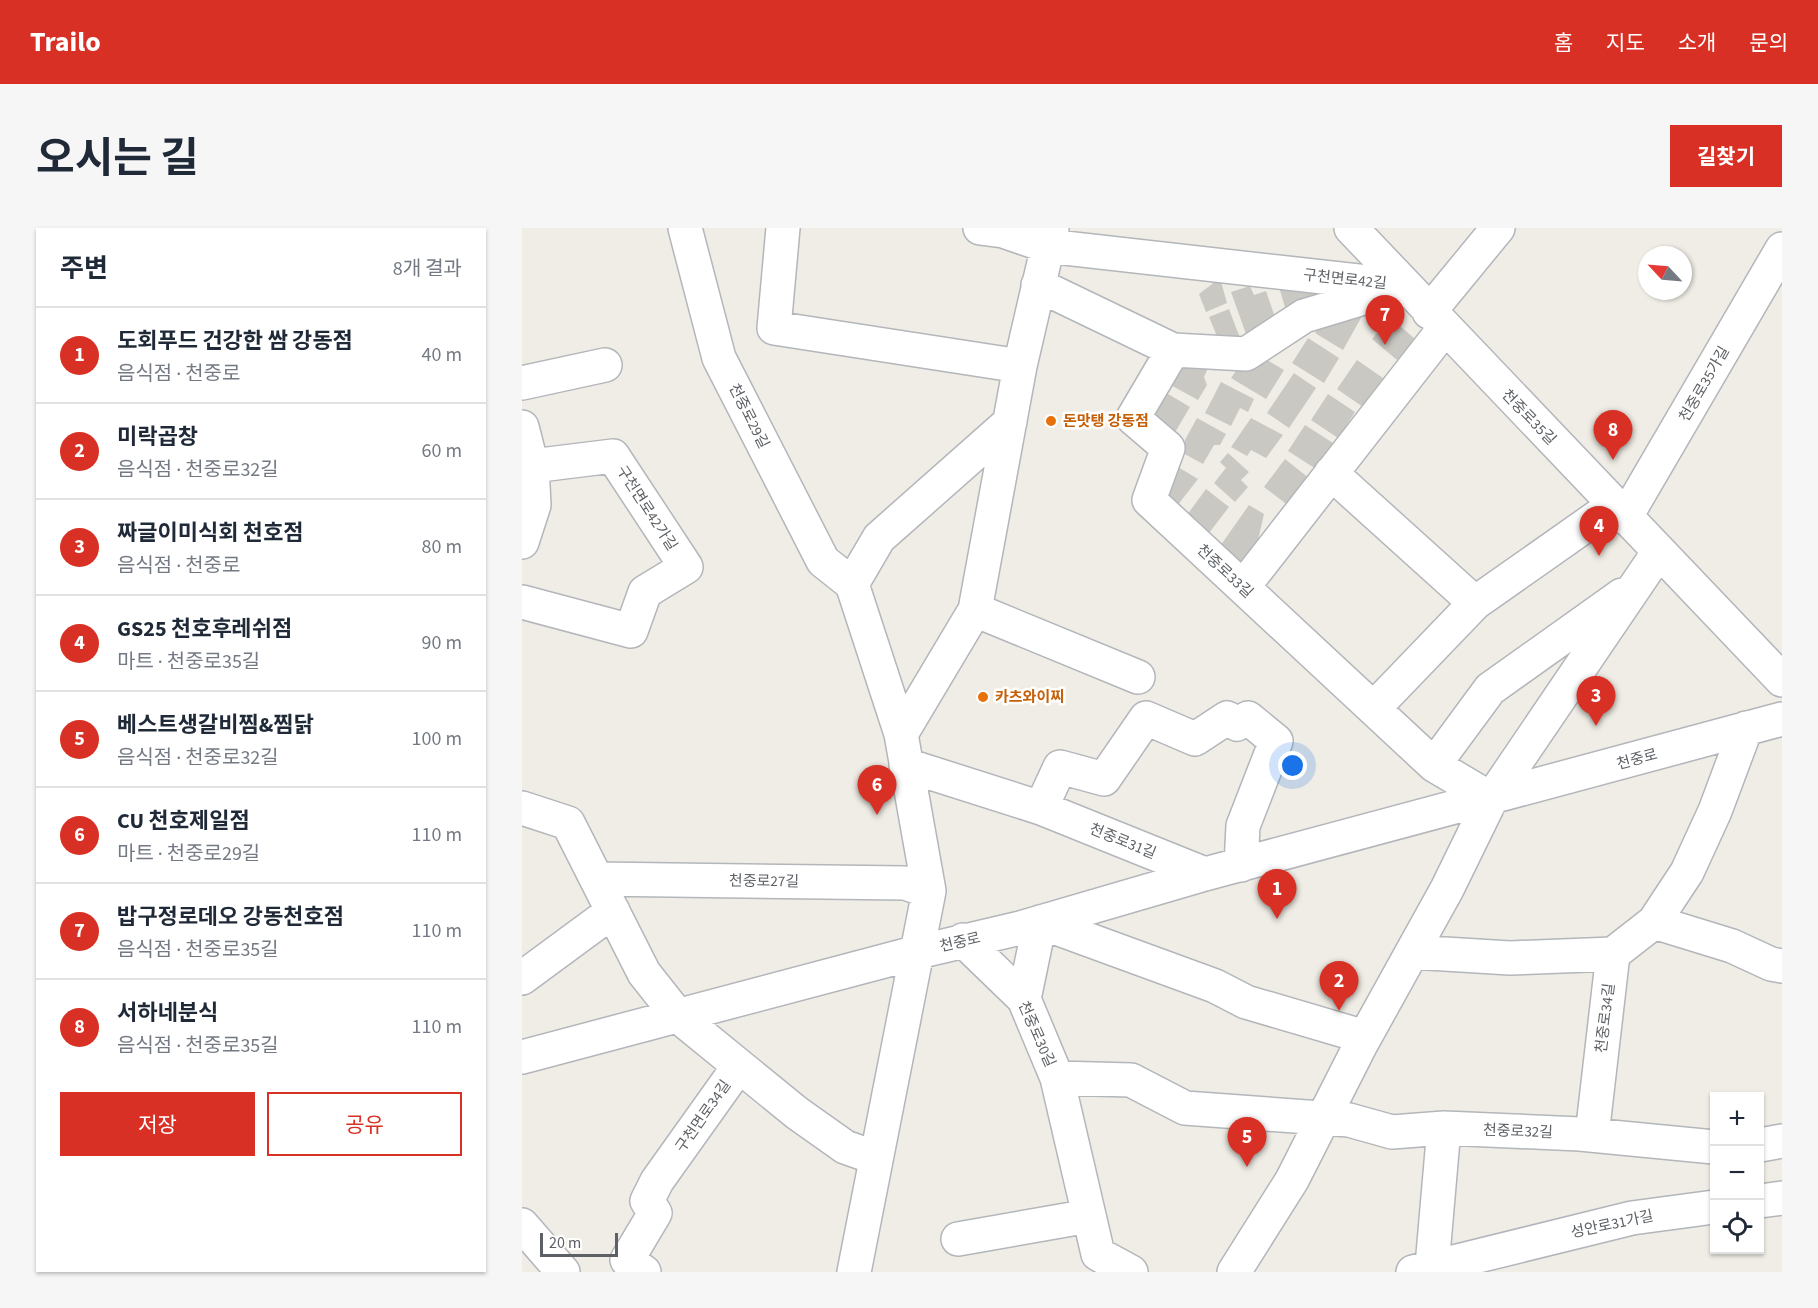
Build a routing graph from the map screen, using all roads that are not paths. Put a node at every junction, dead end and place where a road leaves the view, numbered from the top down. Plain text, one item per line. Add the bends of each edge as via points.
1 (685, 228) edge
2 (783, 228) edge
3 (1351, 228) edge
4 (1498, 228) edge
5 (995, 229) edge
6 (1049, 237) edge
7 (1782, 249) edge
8 (1038, 285) junction
9 (1403, 286) junction
10 (1436, 320) junction
11 (1173, 350) junction
12 (605, 364) dead end
13 (1020, 366) junction
14 (522, 383) edge
15 (1010, 422) junction
16 (522, 427) edge
17 (532, 466) junction
18 (1331, 473) junction
19 (528, 502) edge
20 (1619, 512) junction
21 (522, 542) edge
22 (1658, 553) junction
23 (1640, 582) junction
24 (852, 584) junction
25 (1243, 587) junction
26 (522, 602) edge
27 (1475, 603) junction
28 (975, 610) junction
29 (1138, 677) dead end
30 (1782, 680) edge
31 (1374, 707) junction
32 (1782, 719) edge
33 (1746, 728) junction
34 (904, 750) junction
35 (1434, 765) junction
36 (1491, 799) junction
37 (522, 808) edge
38 (1041, 808) junction
39 (1241, 865) junction
40 (1205, 874) junction
41 (597, 879) junction
42 (929, 891) junction
43 (612, 910) junction
44 (1040, 922) junction
45 (1654, 922) junction
46 (963, 940) junction
47 (1412, 951) junction
48 (918, 952) junction
49 (1613, 954) junction
50 (1782, 966) edge
51 (522, 978) edge
52 (1023, 999) junction
53 (678, 1016) junction
54 (1365, 1036) junction
55 (522, 1056) edge
56 (739, 1066) junction
57 (1057, 1078) junction
58 (1323, 1120) junction
59 (1444, 1128) junction
60 (1592, 1135) junction
61 (1782, 1141) edge
62 (1764, 1144) edge
63 (1710, 1147) edge
64 (876, 1158) junction
65 (1782, 1198) edge
66 (1764, 1200) edge
67 (1710, 1208) edge
68 (1089, 1216) junction
69 (522, 1225) edge
70 (958, 1239) dead end
71 (1511, 1260) edge
72 (1422, 1269) edge
73 (563, 1272) edge
74 (644, 1272) edge
75 (854, 1272) edge
76 (1131, 1272) edge
77 (1234, 1272) edge

1 - 24 street, 천중로29길 via 719,358 823,561
2 - 13 street via 774,328
3 - 9 street, 천중로35길
4 - 10 street
5 - 6 street, 구천면로42길
6 - 8 street
6 - 9 street, 구천면로42길
7 - 20 street, 천중로35가길
8 - 11 street, 구천면로42길
8 - 13 street
9 - 10 street, 천중로35길
9 - 11 street, 구천면로42길 via 1304,316 1246,354
10 - 18 street
10 - 20 street, 천중로35길
11 - 25 street, 천중로33길 via 1133,418 1168,448 1149,500
12 - 14 street
13 - 15 street
15 - 24 street via 879,538
15 - 28 street
16 - 17 street
17 - 19 street
17 - 26 street, 구천면로42가길 via 612,456 686,567 645,592 631,631
18 - 25 street
18 - 27 street
19 - 21 street
20 - 22 street, 천중로35길
20 - 27 street
22 - 23 street
22 - 30 street, 천중로35길
23 - 35 street via 1490,689
23 - 36 street
24 - 34 street
25 - 31 street, 천중로33길
27 - 31 street
28 - 29 street
28 - 34 street
31 - 35 street, 천중로33길
32 - 33 street, 천중로
33 - 36 street, 천중로
33 - 45 street via 1687,872
34 - 38 street, 천중로31길
34 - 42 street
35 - 36 street, 천중로33길
36 - 39 street, 천중로
36 - 47 street
37 - 41 street via 568,823
38 - 39 street via 1060,766 1104,779 1146,718 1196,739 1227,718 1237,723 1248,718 1276,741 1243,826
38 - 40 street, 천중로31길
39 - 40 street, 천중로
40 - 44 street, 천중로
41 - 42 street, 천중로27길 via 905,883
41 - 43 street
42 - 48 street
43 - 51 street
43 - 53 street via 644,972
44 - 46 street, 천중로
44 - 52 street
44 - 54 street via 1215,986 1246,1002
45 - 49 street
45 - 50 street
46 - 48 street, 천중로
46 - 52 street, 천중로30길
47 - 49 street via 1510,958
47 - 54 street
48 - 53 street, 천중로
48 - 64 street
49 - 60 street, 천중로34길
52 - 57 street, 천중로30길
53 - 55 street, 천중로
53 - 56 street
54 - 58 street
56 - 64 street, 구천면로34길 via 845,1147
56 - 74 street, 구천면로34길 via 647,1201 656,1213 627,1260
57 - 58 street, 천중로30길 via 1131,1080 1185,1108
57 - 68 street, 천중로30길
58 - 59 street, 천중로32길 via 1349,1120 1392,1132
58 - 77 street via 1292,1180
59 - 60 street, 천중로32길
59 - 72 street
60 - 63 street, 천중로32길
61 - 62 street
64 - 75 street
65 - 66 street
67 - 71 street, 성안로31가길 via 1632,1218
68 - 70 street
68 - 76 street, 천중로30길 via 1098,1254
69 - 73 street
71 - 72 street, 성안로31가길

